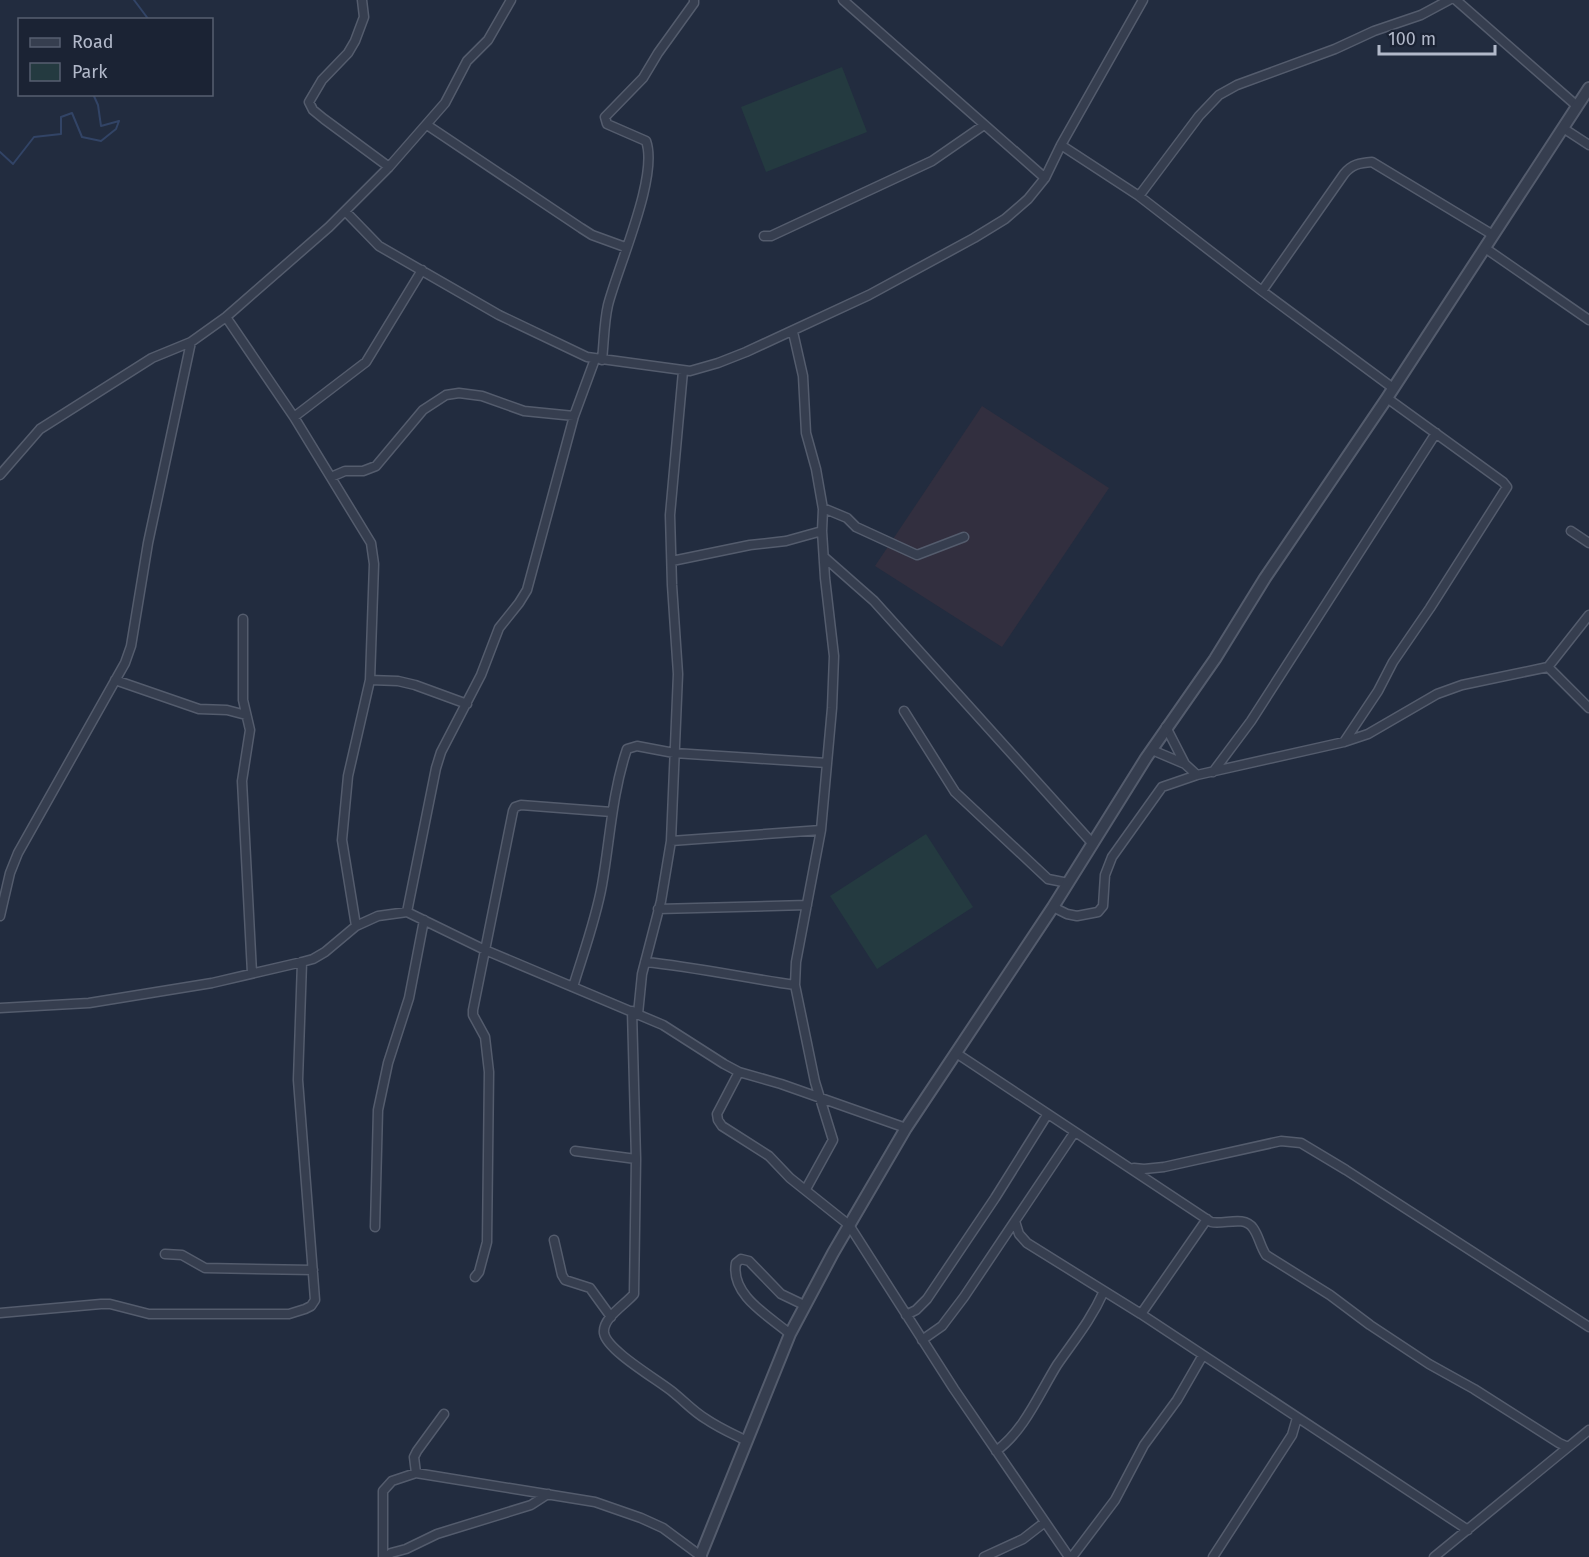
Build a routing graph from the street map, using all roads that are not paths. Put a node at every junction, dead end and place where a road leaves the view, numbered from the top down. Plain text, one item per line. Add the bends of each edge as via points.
1 (362, 0) edge
2 (511, 0) edge
3 (694, 0) edge
4 (843, 0) edge
5 (1449, 0) edge
6 (1456, 0) edge
7 (1140, 1) edge
8 (1589, 88) edge
9 (1577, 106) junction
10 (984, 124) junction
11 (427, 125) junction
12 (1563, 128) junction
13 (1589, 144) edge
14 (1061, 145) junction
15 (389, 167) junction
16 (1045, 178) junction
17 (1139, 196) junction
18 (345, 211) junction
19 (1493, 235) junction
20 (764, 236) dead end
21 (626, 248) junction
22 (1485, 248) junction
23 (422, 270) junction
24 (1262, 291) junction
25 (226, 317) junction
26 (1589, 320) edge
27 (793, 332) junction
28 (191, 342) junction
29 (599, 359) junction
30 (683, 371) junction
31 (1393, 388) junction
32 (1387, 398) junction
33 (574, 416) junction
34 (294, 417) junction
35 (1436, 433) junction
36 (0, 475) edge
37 (331, 477) junction
38 (823, 508) junction
39 (822, 531) junction
40 (1571, 531) dead end
41 (964, 537) dead end
42 (1589, 543) edge
43 (824, 557) junction
44 (672, 561) junction
45 (1589, 616) edge
46 (243, 619) dead end
47 (1548, 667) junction
48 (115, 680) junction
49 (370, 680) junction
50 (467, 704) junction
51 (1589, 708) edge
52 (904, 711) dead end
53 (246, 715) junction
54 (1167, 727) junction
55 (1344, 742) junction
56 (1152, 750) junction
57 (674, 753) junction
58 (827, 762) junction
59 (1185, 764) junction
60 (1213, 772) junction
61 (1197, 775) junction
62 (612, 812) junction
63 (821, 830) junction
64 (671, 841) junction
65 (1093, 844) junction
66 (1068, 883) junction
67 (807, 905) junction
68 (1053, 907) junction
69 (658, 909) junction
70 (407, 912) junction
71 (0, 916) edge
72 (424, 920) junction
73 (356, 926) junction
74 (485, 950) junction
75 (302, 962) junction
76 (645, 962) junction
77 (252, 973) junction
78 (795, 985) junction
79 (573, 987) junction
80 (0, 1008) edge
81 (635, 1013) junction
82 (956, 1053) junction
83 (740, 1072) junction
84 (821, 1098) junction
85 (1047, 1115) junction
86 (906, 1128) junction
87 (1074, 1133) junction
88 (575, 1151) dead end
89 (636, 1160) junction
90 (1129, 1167) junction
91 (806, 1189) junction
92 (1207, 1219) junction
93 (1015, 1221) junction
94 (849, 1225) junction
95 (375, 1227) dead end
96 (554, 1240) dead end
97 (165, 1254) dead end
98 (313, 1270) junction
99 (475, 1277) dead end
100 (1104, 1292) junction
101 (804, 1305) junction
102 (0, 1313) edge
103 (1141, 1314) junction
104 (906, 1315) junction
105 (611, 1317) junction
106 (1589, 1327) edge
107 (790, 1334) junction
108 (922, 1340) junction
109 (1203, 1355) junction
110 (444, 1414) dead end
111 (1297, 1418) junction
112 (1589, 1430) edge
113 (747, 1441) junction
114 (1568, 1447) junction
115 (996, 1451) junction
116 (416, 1473) junction
117 (548, 1494) junction
118 (1045, 1522) junction
119 (1468, 1530) junction
120 (384, 1557) edge
121 (701, 1557) edge
122 (984, 1557) edge
123 (1070, 1557) edge
124 (1213, 1557) edge
125 (1434, 1557) edge

1 - 15 street via 364,17 355,40 309,102 324,119
2 - 11 street via 488,40 470,56 445,103
3 - 21 street via 643,78 605,117 607,124 646,141 649,149 646,182
4 - 10 street
5 - 17 street via 1219,94
6 - 9 street
7 - 14 street
8 - 9 street
9 - 12 street
10 - 16 street
10 - 20 street via 932,161
11 - 15 street
11 - 21 street via 587,232
12 - 13 street
12 - 19 street
14 - 16 street
14 - 17 street
15 - 18 street
16 - 27 street via 1005,219 974,238
17 - 24 street
18 - 23 street via 379,246
18 - 25 street
19 - 22 street
19 - 24 street via 1372,162 1359,163 1344,174
21 - 29 street via 608,307
22 - 26 street
22 - 31 street
23 - 29 street via 499,315 587,357
23 - 34 street via 366,362
24 - 31 street
25 - 28 street
25 - 34 street
27 - 30 street via 718,363
27 - 38 street via 803,376 806,433
28 - 36 street via 152,358 40,429
28 - 48 street via 148,543 131,646
29 - 30 street
29 - 33 street
30 - 44 street via 670,514
31 - 32 street
32 - 35 street
32 - 54 street
33 - 37 street via 524,411 482,396 446,395 423,410 376,466
33 - 50 street via 527,590 499,628
34 - 37 street
35 - 55 street via 1507,487
35 - 60 street via 1251,721
37 - 49 street via 371,543 374,564
38 - 39 street
38 - 41 street via 847,518 856,528 917,555
39 - 43 street
39 - 44 street
40 - 42 street
43 - 58 street via 834,656
43 - 65 street via 874,601
44 - 57 street via 678,674
45 - 47 street
46 - 53 street via 242,685
47 - 51 street
47 - 55 street via 1437,694 1368,734
48 - 53 street via 199,709
48 - 71 street via 18,853
49 - 50 street via 415,685
49 - 73 street via 348,776 343,822 342,840
50 - 70 street via 436,768
52 - 66 street via 955,792 1048,879
53 - 77 street via 250,730 242,781
54 - 56 street
54 - 59 street
55 - 60 street
56 - 59 street
56 - 65 street
57 - 58 street
57 - 62 street via 637,746 627,749
57 - 64 street
58 - 63 street
59 - 61 street
60 - 61 street
61 - 68 street via 1159,789 1112,858 1105,875 1103,906 1098,912 1077,916
62 - 74 street via 515,807
62 - 79 street via 602,888
63 - 64 street
63 - 67 street
64 - 69 street
65 - 66 street
66 - 68 street
67 - 69 street
67 - 78 street
68 - 82 street
69 - 76 street
70 - 72 street
70 - 73 street via 378,916
72 - 74 street
72 - 95 street via 409,998 378,1110
73 - 75 street via 326,952
74 - 79 street
74 - 99 street via 472,1010 485,1037 489,1072 487,1242
75 - 77 street
75 - 98 street via 298,1080
76 - 78 street
76 - 81 street
77 - 80 street via 89,1003
78 - 84 street
79 - 81 street
81 - 83 street via 663,1025
81 - 89 street
82 - 85 street
82 - 86 street
83 - 84 street
83 - 91 street via 717,1114 718,1120 769,1156
84 - 86 street
84 - 91 street via 833,1140
85 - 87 street
85 - 104 street via 927,1299
86 - 94 street
87 - 90 street
87 - 93 street
88 - 89 street
89 - 105 street via 634,1294
90 - 92 street
90 - 106 street via 1164,1167 1281,1141 1301,1143
91 - 94 street
92 - 103 street
92 - 114 street via 1220,1224 1246,1222 1252,1226 1266,1255 1429,1364
93 - 100 street via 1027,1243
93 - 108 street via 950,1316
94 - 101 street
94 - 104 street
96 - 105 street via 565,1280 590,1288
97 - 98 street via 182,1255 205,1268
98 - 102 street via 315,1300 311,1306 289,1314 149,1314 110,1304
100 - 103 street
100 - 115 street via 1015,1434
101 - 107 street
101 - 107 street via 781,1294 749,1262 741,1259 736,1263 736,1276 743,1292
103 - 109 street
104 - 108 street
105 - 113 street via 604,1333 620,1353 703,1418
107 - 113 street
108 - 115 street
109 - 111 street
109 - 123 street via 1144,1445 1115,1500
110 - 116 street via 414,1457
111 - 119 street
111 - 124 street via 1289,1441
112 - 114 street
113 - 121 street
114 - 119 street
115 - 118 street
116 - 117 street
116 - 120 street via 392,1481 383,1491
117 - 120 street via 531,1506 437,1534
117 - 121 street via 595,1502 640,1518 669,1532
118 - 122 street via 1023,1539
118 - 123 street
119 - 125 street

